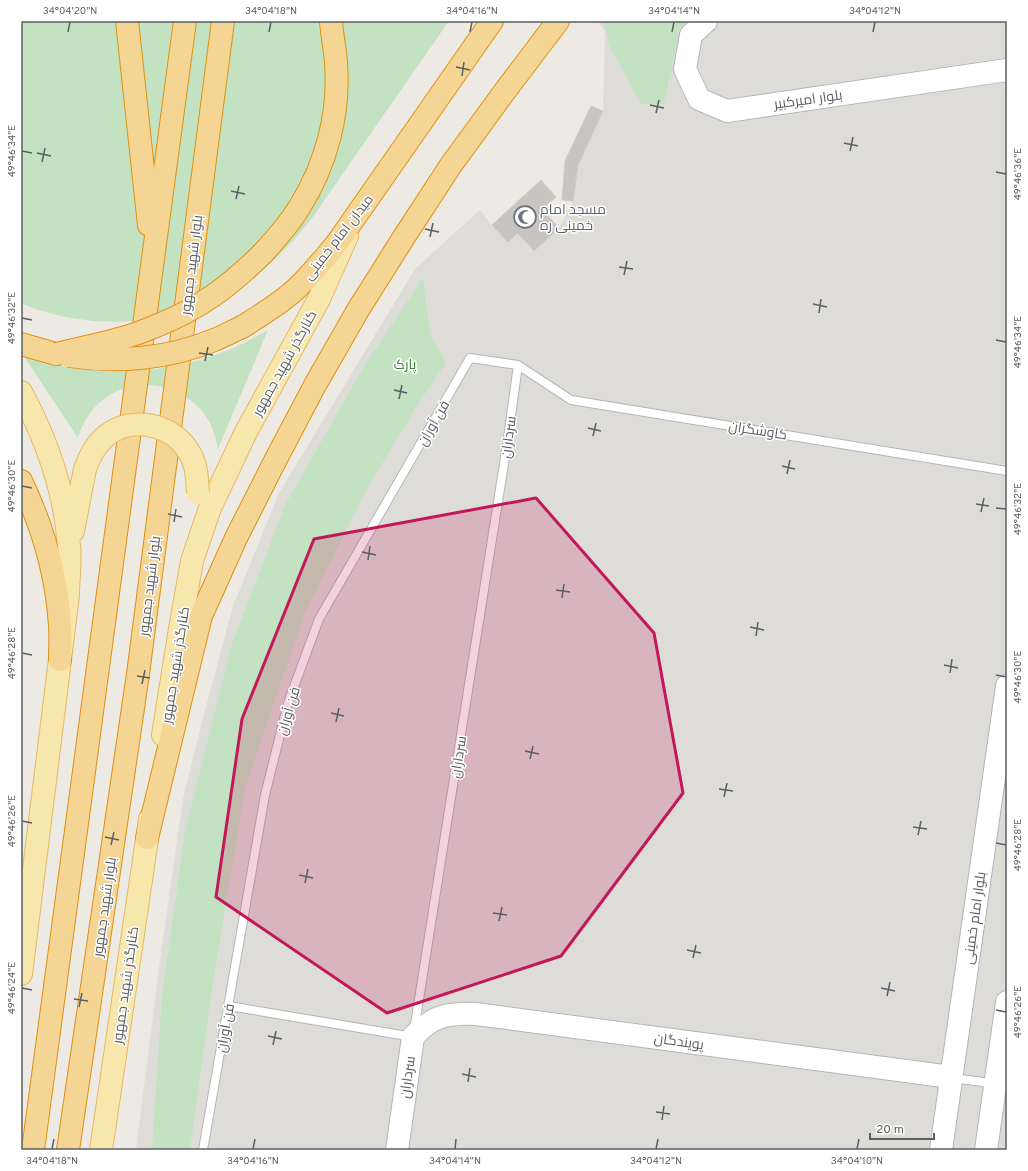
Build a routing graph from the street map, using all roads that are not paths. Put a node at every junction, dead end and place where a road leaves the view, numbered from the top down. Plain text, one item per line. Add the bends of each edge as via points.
1 (127, 21) edge
2 (185, 21) edge
3 (223, 21) edge
4 (331, 21) edge
5 (492, 21) edge
6 (558, 21) edge
7 (706, 21) edge
8 (1007, 70) edge
9 (358, 213) junction
10 (153, 258) junction
11 (21, 344) edge
12 (56, 354) junction
13 (518, 365) junction
14 (21, 392) edge
15 (1007, 471) edge
16 (21, 481) edge
17 (70, 548) junction
18 (192, 561) junction
19 (60, 660) junction
20 (1007, 686) edge
21 (147, 838) junction
22 (21, 974) edge
23 (1007, 1002) edge
24 (229, 1006) junction
25 (414, 1037) junction
26 (951, 1078) junction
27 (1001, 1084) edge
28 (108, 1104) junction
29 (33, 1150) edge
30 (68, 1150) edge
31 (101, 1150) edge
32 (106, 1150) edge
33 (203, 1150) edge
34 (397, 1150) edge
35 (941, 1150) edge
36 (986, 1150) edge

1 - 10 highway
2 - 10 highway
3 - 30 highway, بلوار شهید جمهور via 138,674
4 - 12 highway, bridge via 336,64 332,128 313,184 282,232 243,273 201,304 155,327
5 - 9 highway, میدان امام خمینی
6 - 21 highway via 456,159 358,310 323,371 236,538 201,616
7 - 8 street, بلوار امیرکبیر via 691,35 685,69 699,99 727,111
9 - 12 highway, میدان امام خمینی, bridge via 318,267 300,286 270,310 242,327 183,351 152,357 120,360
9 - 18 main road, کنارگذر شهید جمهور via 319,298 243,439 210,508
10 - 29 highway
11 - 12 highway, میدان امام خمینی
13 - 15 lane, کاوشگران via 571,400
13 - 24 lane, فن آوران via 470,358 319,619 288,703 265,795
13 - 25 lane, سرداران
14 - 17 main road via 55,470 65,509
16 - 19 highway via 41,529 50,561 57,594
17 - 18 main road, bridge via 85,469 90,456 106,435 118,428 145,424 158,426 170,432 181,441 195,464 198,493
17 - 19 main road via 68,595
18 - 21 main road, کنارگذر شهید جمهور
19 - 22 main road
20 - 26 street, بلوار امام خمینی via 997,777
21 - 28 main road, کنارگذر شهید جمهور
23 - 27 street
24 - 25 lane
24 - 33 lane, فن آوران
25 - 26 street, پویندگان via 423,1026 440,1017 459,1013 476,1014
25 - 34 street, سرداران
26 - 27 lane
26 - 35 street, بلوار امام خمینی
27 - 36 street
28 - 31 main road, کنارگذر شهید جمهور
28 - 32 street

